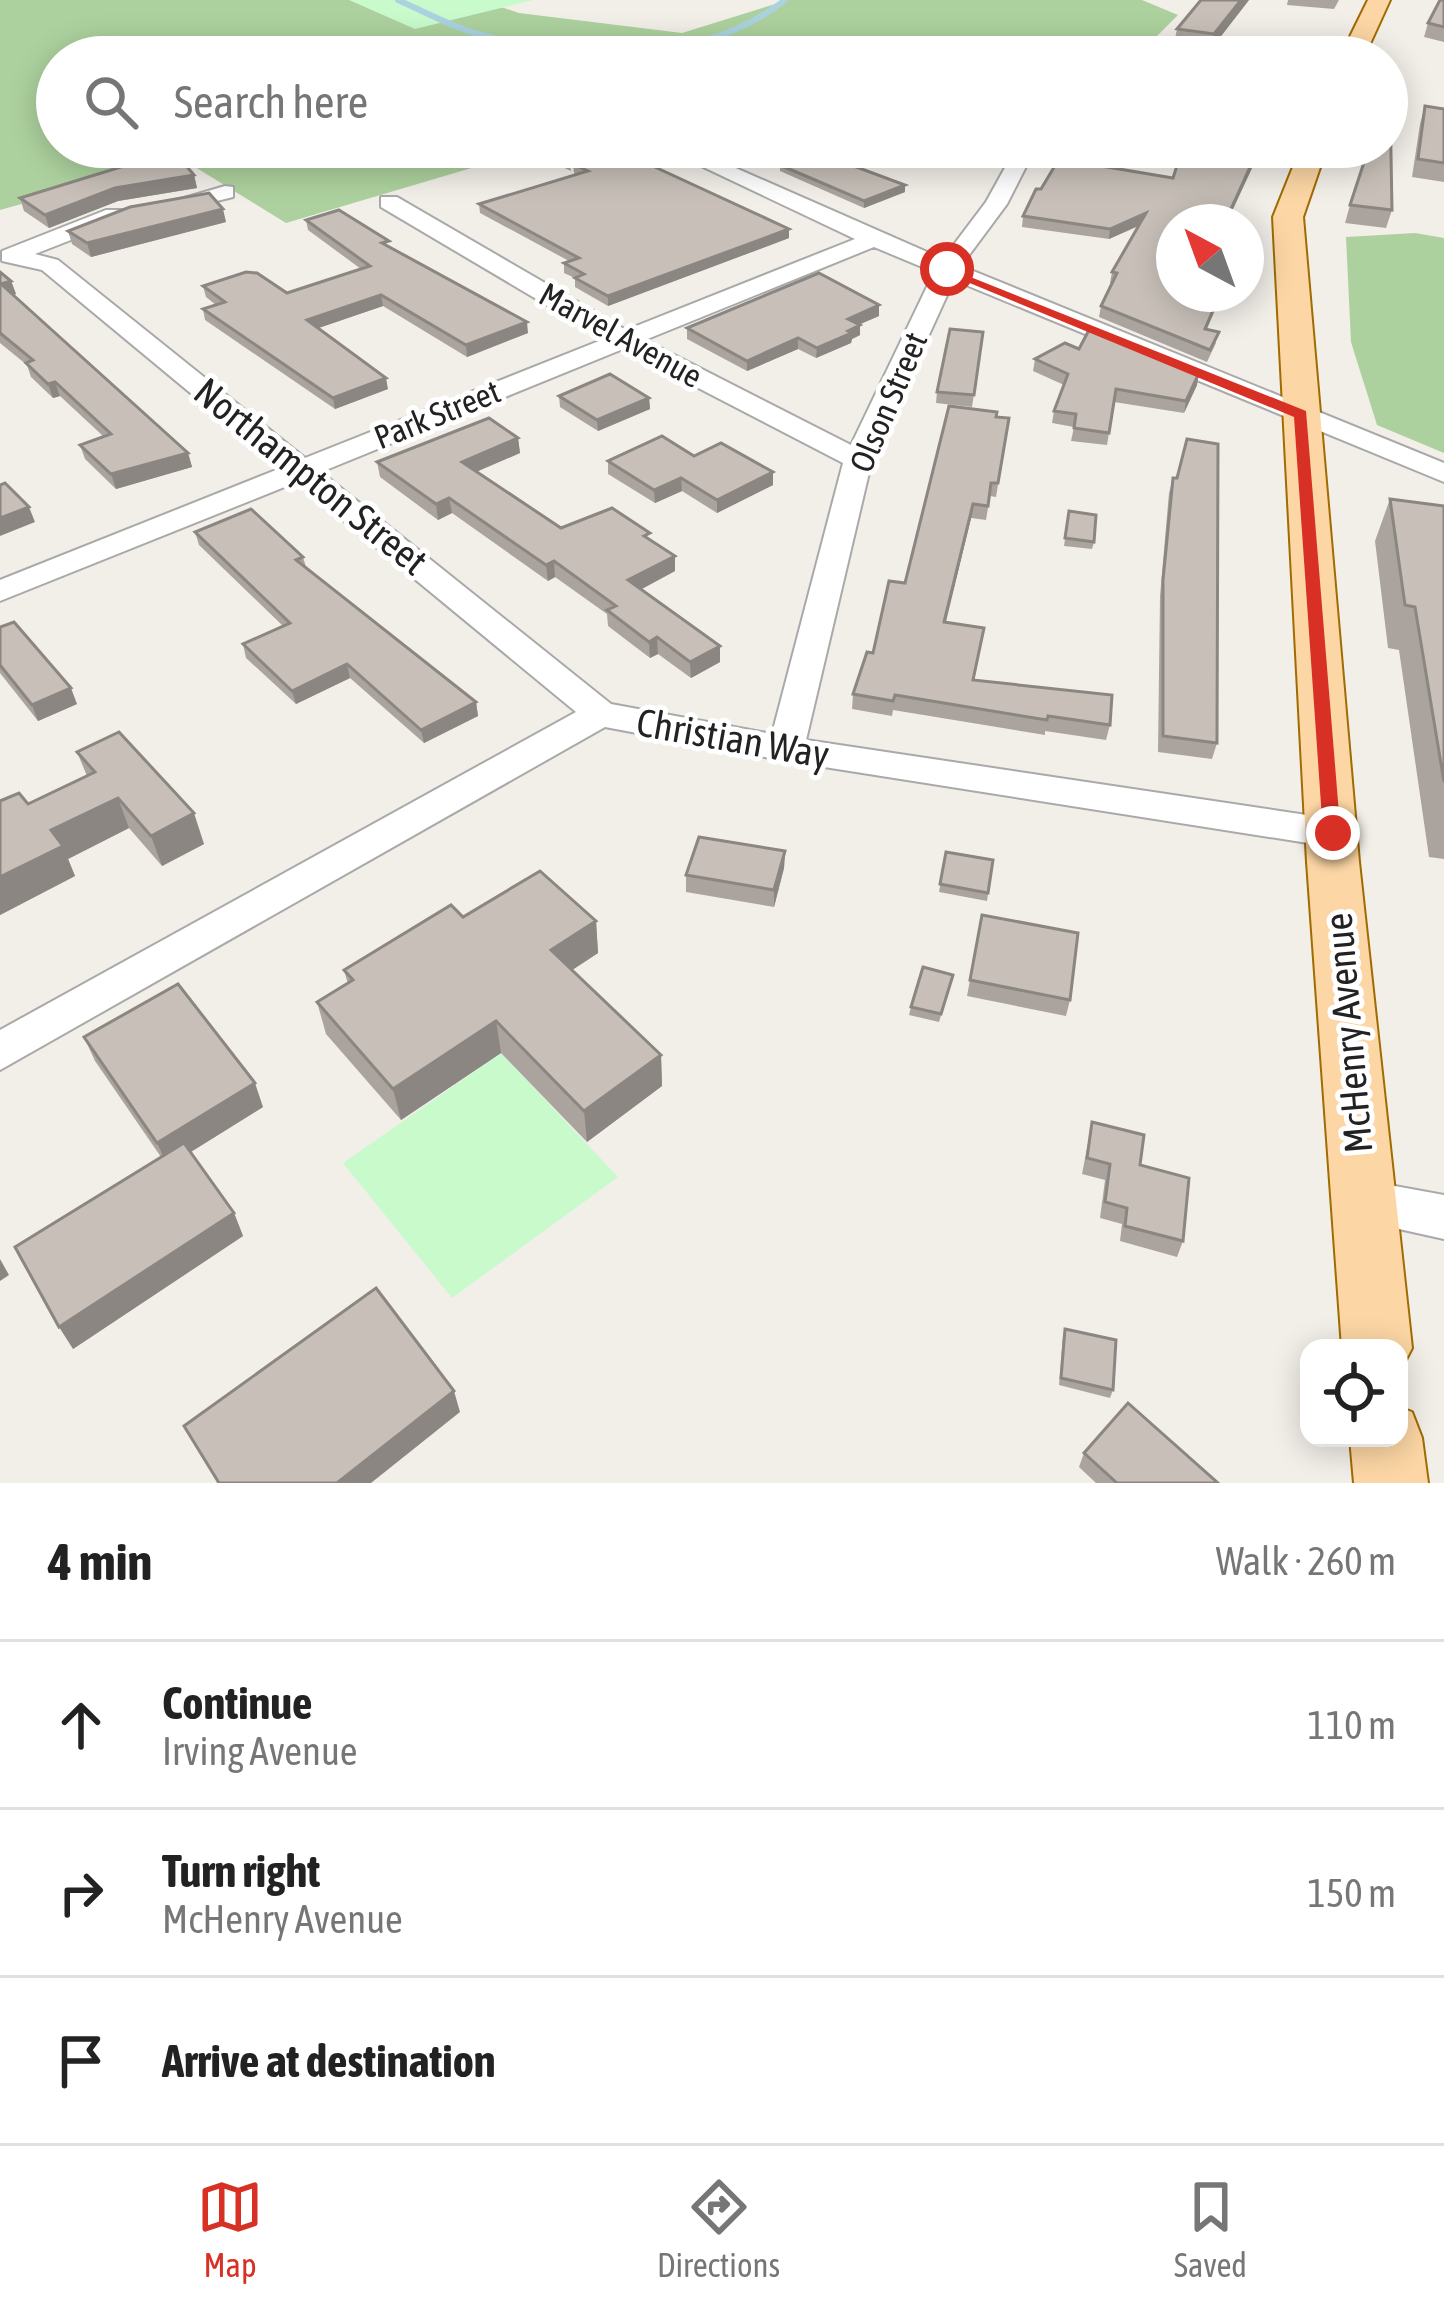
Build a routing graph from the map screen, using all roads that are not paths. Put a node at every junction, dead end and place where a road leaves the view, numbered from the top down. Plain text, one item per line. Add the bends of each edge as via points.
1 (1379, 0) edge
2 (1362, 36) edge
3 (717, 168) edge
4 (1015, 168) edge
5 (1306, 168) edge
6 (225, 192) dead end
7 (389, 202) dead end
8 (151, 213) junction
9 (102, 222) junction
10 (874, 239) junction
11 (6, 256) edge
12 (947, 269) junction
13 (622, 339) junction
14 (1301, 414) junction
15 (858, 460) junction
16 (303, 468) junction
17 (1444, 473) edge
18 (0, 591) edge
19 (600, 714) junction
20 (786, 749) junction
21 (1333, 833) junction
22 (0, 1052) edge
23 (1362, 1202) junction
24 (1444, 1217) edge
25 (1376, 1339) edge
26 (1387, 1447) edge
27 (1390, 1483) edge

1 - 2 main road
3 - 10 street
4 - 12 street, Olson Street
5 - 14 main road, McHenry Avenue via 1288,217
6 - 8 street
7 - 13 street, Marvel Avenue
8 - 9 street
8 - 9 street via 128,210
9 - 11 street
10 - 12 street
10 - 13 street, Park Street
11 - 16 street, Northampton Street via 50,265
12 - 14 street
12 - 15 street, Olson Street
13 - 15 street, Marvel Avenue
13 - 16 street, Park Street
14 - 17 street
14 - 21 main road, McHenry Avenue
15 - 20 street, Olson Street
16 - 18 street, Park Street
16 - 19 street, Northampton Street
19 - 20 street, Christian Way
19 - 22 street, Christian Way
20 - 21 street, Christian Way
21 - 23 main road, McHenry Avenue
23 - 24 street
23 - 25 main road, McHenry Avenue
26 - 27 main road

